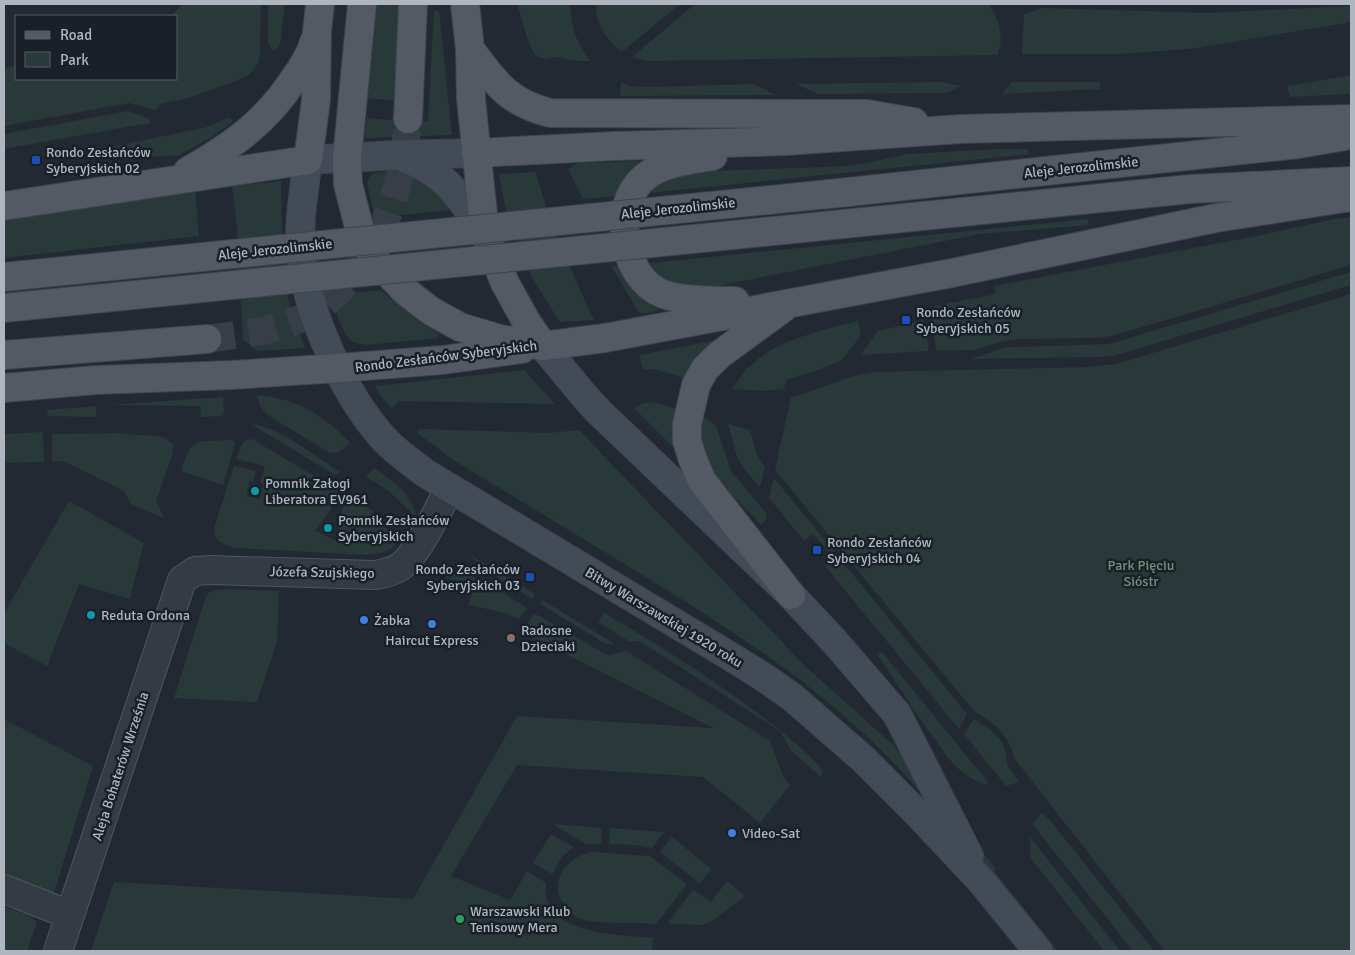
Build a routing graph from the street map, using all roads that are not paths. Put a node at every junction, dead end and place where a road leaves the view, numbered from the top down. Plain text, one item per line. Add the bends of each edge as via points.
1 (320, 4) edge
2 (362, 4) edge
3 (413, 4) edge
4 (465, 4) edge
5 (317, 31) junction
6 (470, 49) junction
7 (408, 119) tunnel mouth
8 (1351, 119) edge
9 (960, 129) junction
10 (1351, 134) edge
11 (786, 140) junction
12 (476, 153) junction
13 (397, 155) junction
14 (347, 158) junction
15 (308, 160) junction
16 (172, 180) junction
17 (1351, 181) edge
18 (1351, 197) edge
19 (4, 206) edge
20 (485, 234) junction
21 (4, 277) edge
22 (794, 301) junction
23 (4, 308) edge
24 (207, 339) tunnel mouth
25 (544, 346) junction
26 (4, 355) edge
27 (339, 368) junction
28 (4, 388) edge
29 (449, 489) junction
30 (182, 580) joint
31 (792, 595) junction
32 (982, 882) junction
33 (4, 889) edge
34 (70, 915) junction
35 (58, 951) edge
36 (1038, 951) edge

1 - 5 main road
2 - 14 main road
3 - 7 main road
4 - 6 main road, Rondo Zesłańców Syberyjskich
5 - 15 main road via 316,100
5 - 16 main road via 304,64 258,123 217,154
6 - 9 main road via 496,84 518,102 550,113 867,114
6 - 12 main road, Rondo Zesłańców Syberyjskich
8 - 9 main road
9 - 11 main road
10 - 21 main road, Aleje Jerozolimskie, bridge via 1299,144 839,193
11 - 12 main road
11 - 22 main road via 659,169 634,188 628,202 625,232 635,269 647,284 661,293 695,300
12 - 13 main road
12 - 20 main road, Rondo Zesłańców Syberyjskich
13 - 14 main road
13 - 20 main road via 416,162 447,182
14 - 15 main road
14 - 25 main road via 348,184 361,236 374,258 405,291 460,327 500,339
15 - 16 main road
15 - 27 main road, Rondo Zesłańców Syberyjskich via 300,230 301,255 318,324
16 - 19 main road
17 - 23 main road, bridge via 1190,189
18 - 22 main road via 1208,219
20 - 25 main road, Rondo Zesłańców Syberyjskich via 505,283
22 - 25 main road
22 - 31 main road via 719,355 705,369 696,385 687,424 689,447 702,481
24 - 26 main road
25 - 27 main road, Rondo Zesłańców Syberyjskich via 443,360
25 - 31 main road, Bitwy Warszawskiej 1920 roku via 586,398
27 - 28 main road via 96,380
27 - 29 main road, Bitwy Warszawskiej 1920 roku via 360,408 386,441
29 - 30 street, Józefa Szujskiego via 422,540 403,565 390,572 375,575 210,570 195,571
29 - 32 main road, Bitwy Warszawskiej 1920 roku via 778,688 862,758
30 - 34 street, Aleja Bohaterów Września
31 - 32 main road, Bitwy Warszawskiej 1920 roku via 898,714
32 - 36 main road, Bitwy Warszawskiej 1920 roku
33 - 34 street
34 - 35 street, Aleja Bohaterów Września

